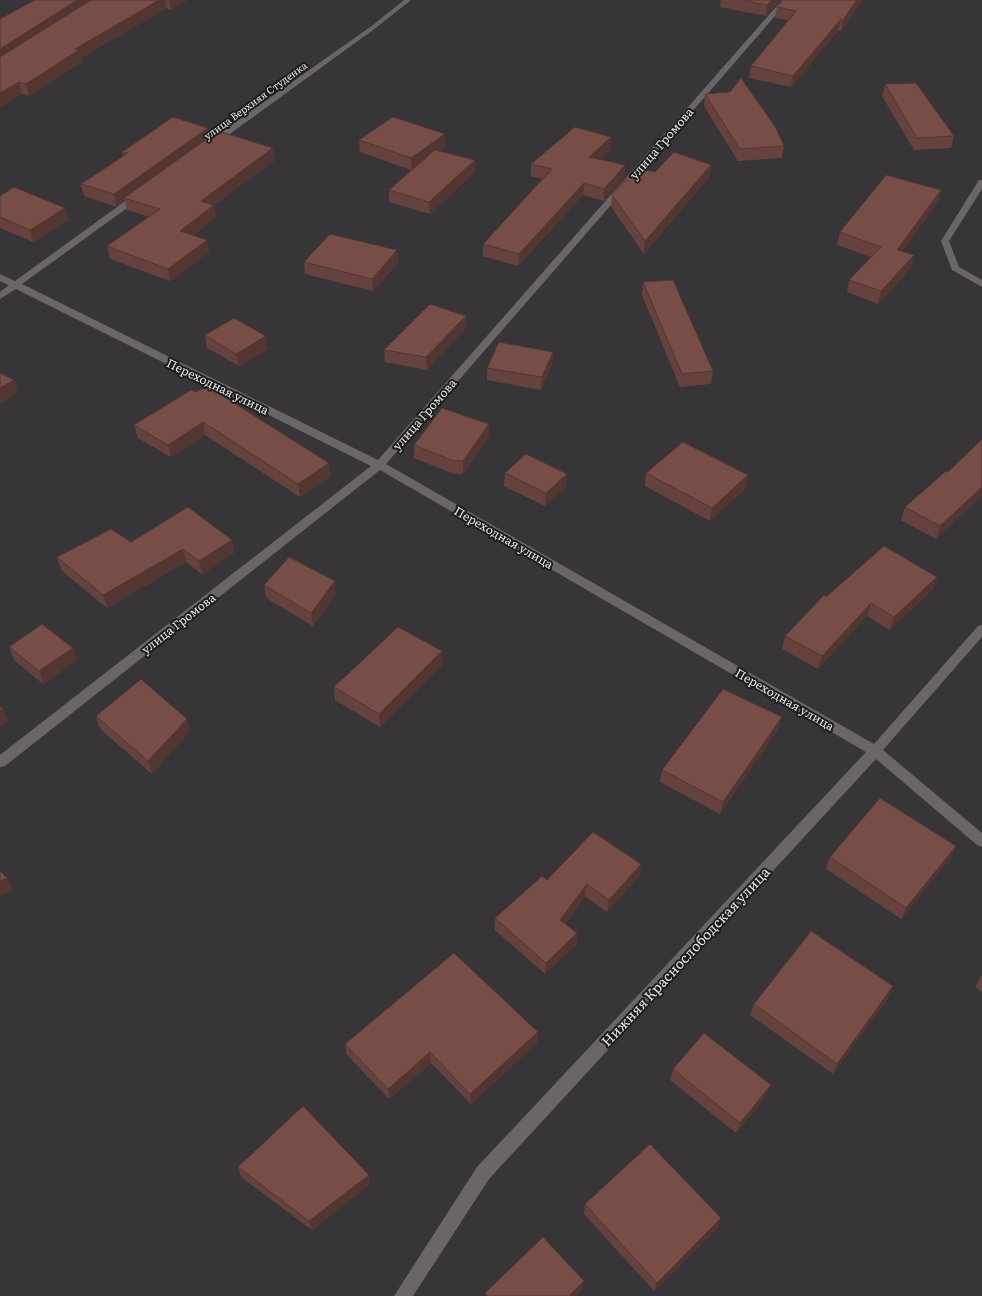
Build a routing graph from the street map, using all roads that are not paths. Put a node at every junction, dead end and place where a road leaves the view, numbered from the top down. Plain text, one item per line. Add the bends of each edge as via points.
1 (408, 0) edge
2 (786, 0) edge
3 (208, 146) edge
4 (982, 182) edge
5 (143, 193) edge
6 (0, 277) edge
7 (982, 284) edge
8 (15, 286) junction
9 (0, 296) edge
10 (379, 465) junction
11 (982, 629) edge
12 (875, 750) junction
13 (0, 762) edge
14 (982, 841) edge
15 (403, 1296) edge

1 - 3 street, улица Верхняя Cтуденка
2 - 10 street, улица Громова
4 - 7 street via 946,241 955,268
5 - 8 street
6 - 8 street, Переходная улица
8 - 9 street
8 - 10 street, Переходная улица
10 - 12 street, Переходная улица
10 - 13 street, улица Громова
11 - 12 street, Нижняя Краснослободская улица
12 - 14 street, Переходная улица
12 - 15 street, Нижняя Краснослободская улица via 483,1174

